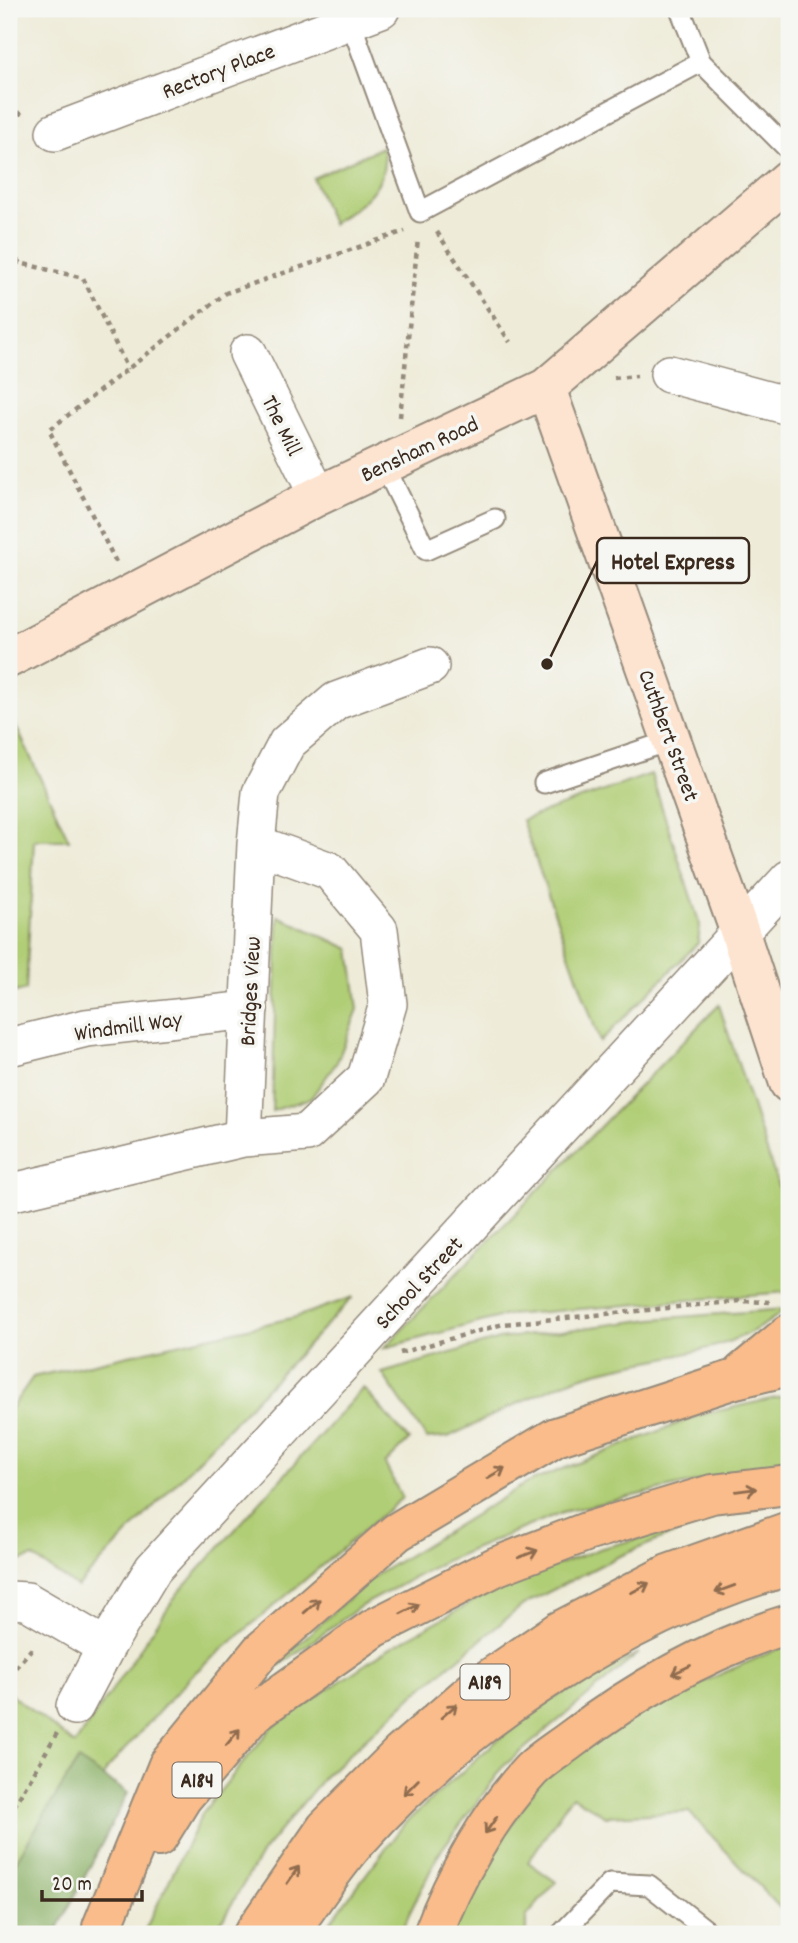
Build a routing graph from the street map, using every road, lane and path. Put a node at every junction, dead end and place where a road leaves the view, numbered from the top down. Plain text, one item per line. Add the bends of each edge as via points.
1 (680, 9) edge
2 (345, 16) edge
3 (701, 62) junction
4 (55, 132) dead end
5 (789, 150) edge
6 (789, 178) edge
7 (421, 216) junction
8 (9, 253) edge
9 (510, 342) dead end
10 (248, 353) dead end
11 (128, 369) junction
12 (669, 374) dead end
13 (546, 388) junction
14 (789, 406) edge
15 (390, 462) junction
16 (318, 496) junction
17 (495, 519) dead end
18 (131, 593) junction
19 (9, 658) edge
20 (430, 666) dead end
21 (671, 740) junction
22 (544, 783) dead end
23 (256, 844) junction
24 (789, 879) edge
25 (740, 933) junction
26 (248, 1010) junction
27 (9, 1047) edge
28 (789, 1083) edge
29 (243, 1139) junction
30 (9, 1193) edge
31 (783, 1318) edge
32 (387, 1357) dead end
33 (789, 1366) edge
34 (735, 1379) junction
35 (789, 1485) edge
36 (789, 1531) edge
37 (789, 1566) edge
38 (9, 1600) edge
39 (789, 1624) edge
40 (106, 1647) junction
41 (75, 1706) joint
42 (9, 1815) edge
43 (100, 1931) edge
44 (265, 1933) edge
45 (433, 1934) edge
46 (561, 1934) edge
47 (711, 1934) edge

1 - 3 lane
2 - 4 street, Rectory Place
2 - 7 lane
3 - 5 lane
3 - 7 lane
6 - 13 main road, Bensham Road
7 - 9 path
7 - 11 path via 226,293
7 - 15 path
8 - 11 path via 20,264 83,278
10 - 16 street, The Mill
11 - 18 path via 49,430
12 - 14 street
13 - 15 main road, Bensham Road
13 - 21 main road, Cuthbert Street
15 - 16 main road, Bensham Road
15 - 17 lane via 426,550
16 - 18 main road, Bensham Road
18 - 19 main road, Bensham Road
20 - 23 street, Bridges View via 336,701 287,743 261,793
21 - 22 lane
21 - 25 main road, Cuthbert Street
23 - 26 street, Bridges View
23 - 29 street via 330,871 380,930 388,1004 366,1078 307,1133
24 - 25 street, School Street
25 - 28 main road, Cuthbert Street
25 - 40 street, School Street via 153,1569
26 - 27 street, Windmill Way via 86,1028
26 - 29 street, Bridges View
29 - 30 street
31 - 32 path via 740,1301 503,1324
31 - 34 main road
33 - 34 main road
43 -> 34 main road via 168,1765 261,1651 397,1532 556,1437
43 -> 35 main road, A184 via 182,1798 254,1713 374,1628 497,1566 586,1532 712,1494
44 -> 36 main road, A189 via 326,1828 401,1753 476,1688 559,1631 668,1574
37 -> 44 main road, A189 via 678,1606 531,1689 424,1773
38 - 40 street via 27,1601
39 -> 45 main road via 658,1681 532,1770 487,1829 455,1882
40 - 41 street, School Street
41 - 42 path
46 - 47 lane via 610,1883 649,1885

